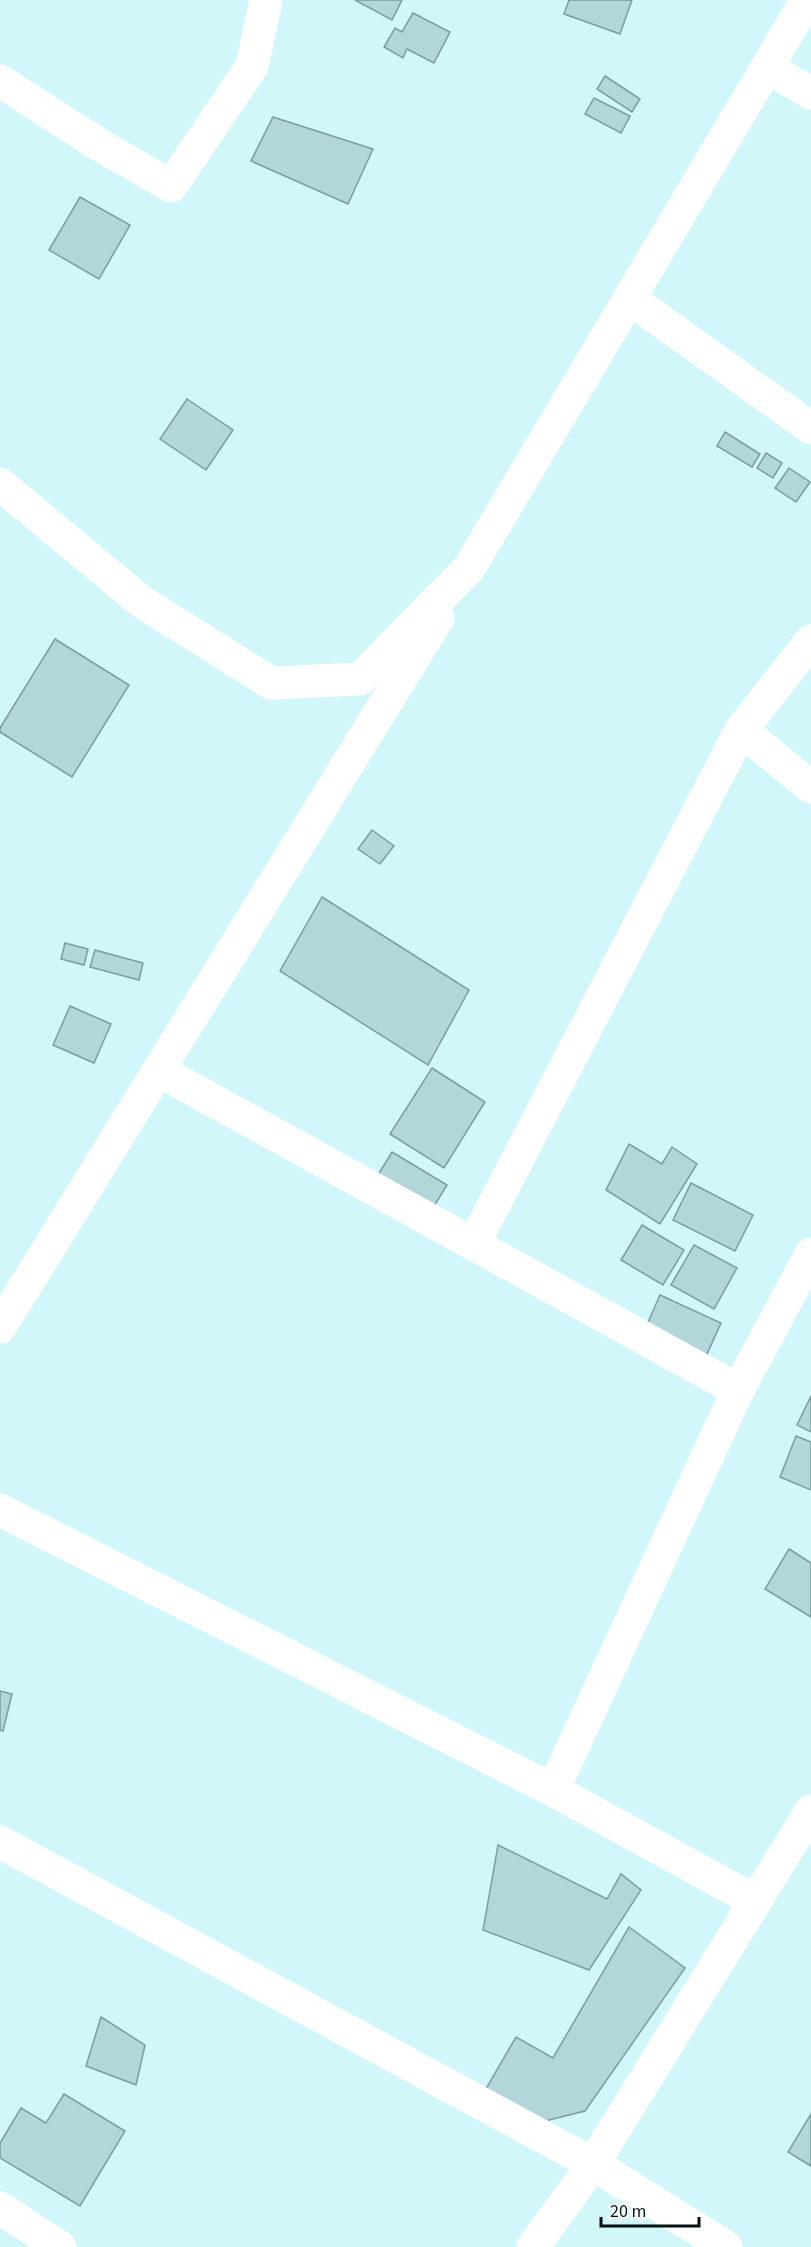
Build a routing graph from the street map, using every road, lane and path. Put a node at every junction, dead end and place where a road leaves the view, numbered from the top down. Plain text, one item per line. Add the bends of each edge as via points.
1 (266, 0) edge
2 (807, 0) edge
3 (768, 68) junction
4 (0, 81) edge
5 (811, 93) edge
6 (630, 299) junction
7 (811, 428) edge
8 (0, 484) edge
9 (469, 568) junction
10 (811, 641) edge
11 (741, 730) junction
12 (811, 787) edge
13 (158, 1070) junction
14 (474, 1243) junction
15 (811, 1254) edge
16 (0, 1327) edge
17 (738, 1390) junction
18 (0, 1510) edge
19 (553, 1790) junction
20 (811, 1811) edge
21 (0, 1842) edge
22 (755, 1901) junction
23 (593, 2164) junction
24 (0, 2208) edge
25 (60, 2247) edge
26 (533, 2247) edge
27 (726, 2247) edge

1 - 4 street via 252,66 171,186
2 - 3 street
3 - 5 street
3 - 6 street
6 - 7 street
6 - 9 street
8 - 9 street via 142,602 271,683 360,679
9 - 13 street
10 - 11 street
11 - 12 street
11 - 14 street
13 - 14 street
13 - 16 street
14 - 17 street
15 - 17 street
17 - 19 street
18 - 19 street
19 - 22 street
20 - 22 street
21 - 23 street
22 - 23 street
23 - 26 street
23 - 27 street
24 - 25 street

